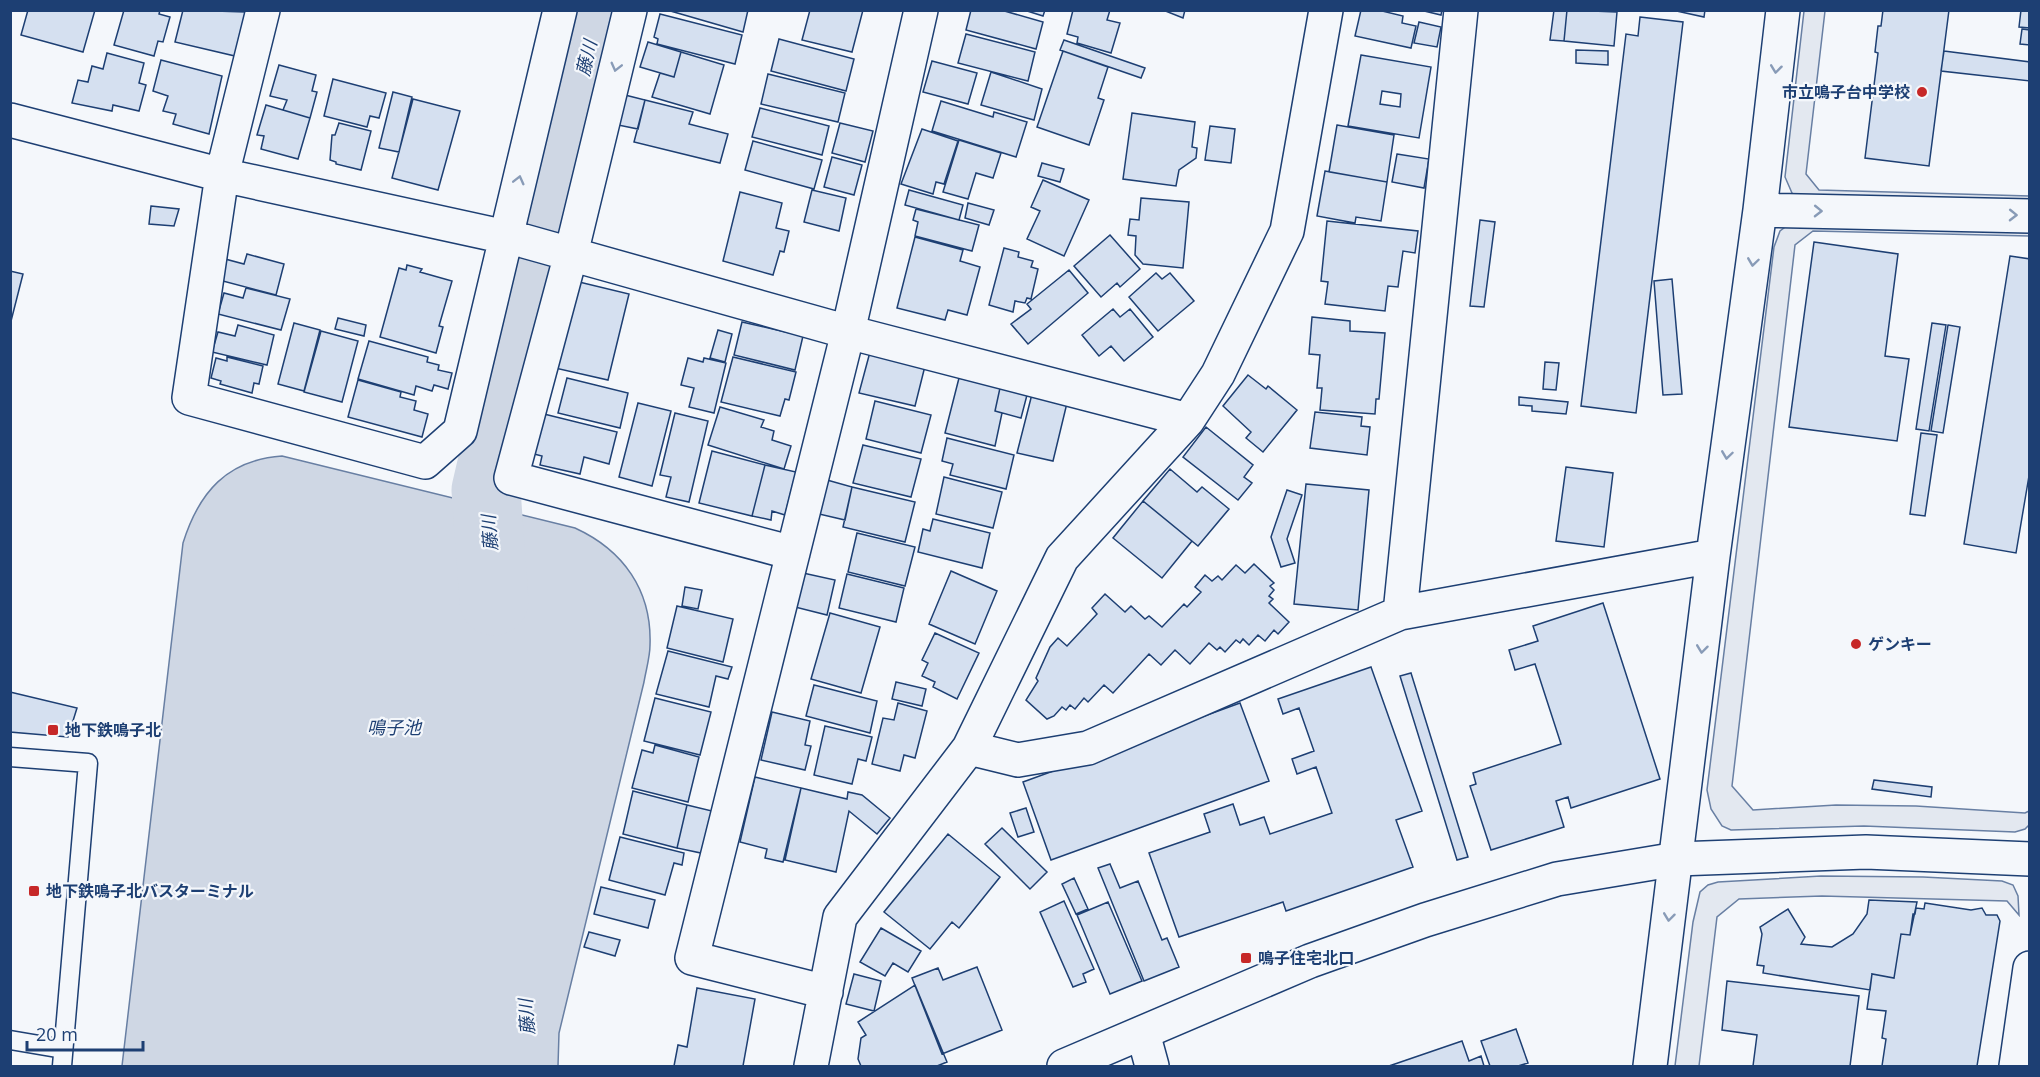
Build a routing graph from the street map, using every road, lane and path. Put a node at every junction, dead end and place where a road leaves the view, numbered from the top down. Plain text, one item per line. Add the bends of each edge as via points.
1 (263, 10) edge
2 (560, 10) edge
3 (630, 10) edge
4 (921, 10) edge
5 (1326, 10) edge
6 (1461, 10) edge
7 (1783, 10) edge
8 (10, 120) edge
9 (222, 175) junction
10 (1760, 210) junction
11 (2030, 216) edge
12 (538, 245) junction
13 (849, 332) junction
14 (1188, 420) junction
15 (793, 553) junction
16 (1713, 556) junction
17 (1400, 613) junction
18 (969, 748) junction
19 (10, 757) edge
20 (1677, 859) junction
21 (2030, 859) edge
22 (2030, 968) edge
23 (826, 992) junction
24 (1143, 1033) junction
25 (10, 1040) edge
26 (62, 1058) edge
27 (811, 1066) edge
28 (1064, 1066) edge
29 (1152, 1066) edge
30 (1650, 1066) edge
31 (2016, 1066) edge

1 - 9 street
12 -> 2 street
3 -> 12 street
4 - 13 street
5 - 14 street via 1287,231 1218,374
6 - 17 street
7 -> 10 street
8 - 9 street
9 - 12 street
9 - 12 street via 189,398 425,462 460,431
10 -> 11 street
10 -> 16 street
12 - 13 street
12 - 15 street via 511,478
13 - 14 street
13 - 15 street
14 - 18 street via 1062,558
15 - 23 street via 692,958
16 - 17 street
16 -> 20 street
17 - 18 street via 1088,748 1018,760
18 - 23 street via 840,917
19 - 26 lane via 88,763
20 - 21 street via 1866,852
20 - 24 street via 1557,879 1425,920 1310,961
20 -> 30 street
22 - 31 street
23 - 27 street
24 - 28 street
24 - 29 street
25 - 26 lane

